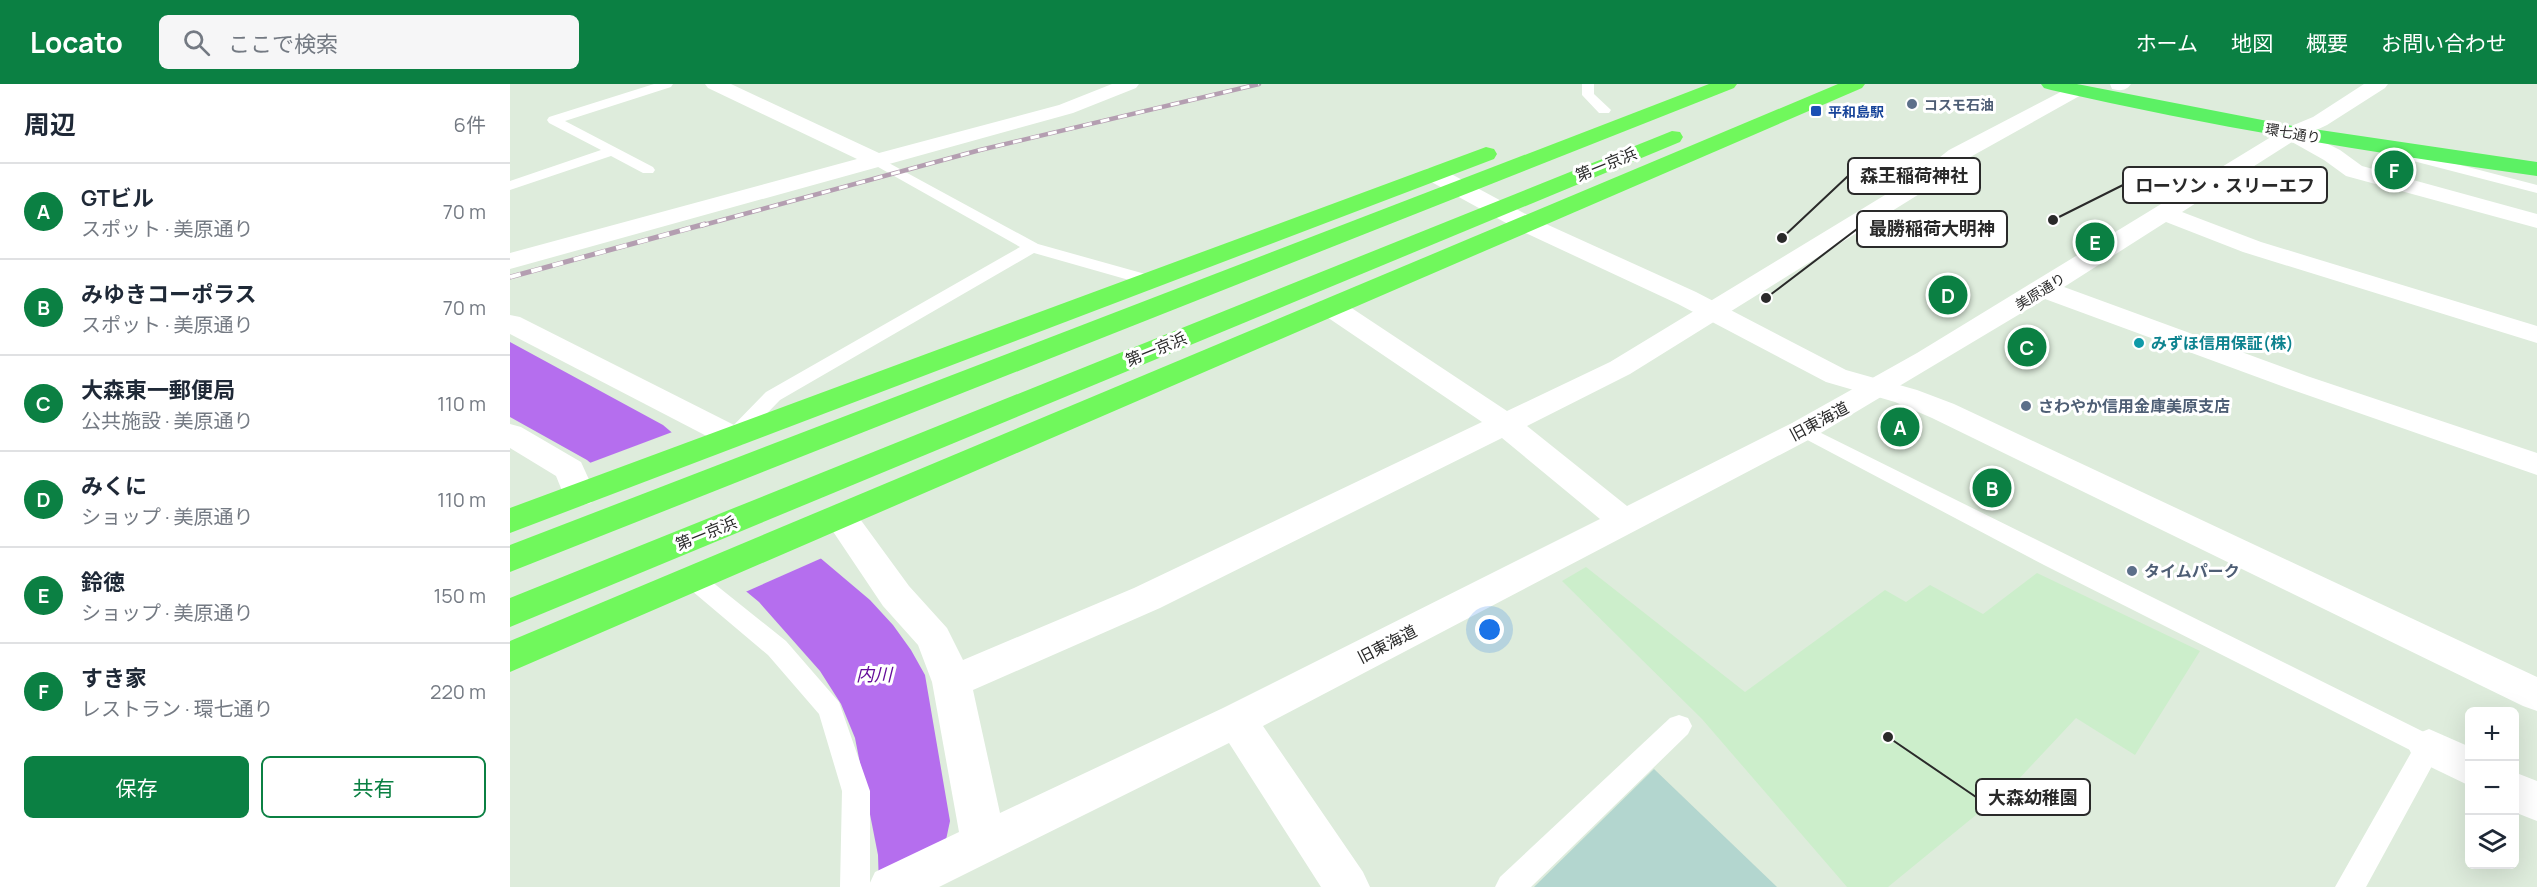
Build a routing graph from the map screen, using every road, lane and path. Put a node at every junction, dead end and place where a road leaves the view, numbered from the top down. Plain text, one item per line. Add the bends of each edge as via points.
1 (667, 84) edge
2 (715, 84) edge
3 (1129, 84) edge
4 (1588, 84) edge
5 (1727, 84) edge
6 (1747, 84) edge
7 (1802, 84) edge
8 (1854, 84) edge
9 (2118, 84) edge
10 (2378, 84) edge
11 (2063, 87) edge
12 (1623, 103) dead end
13 (1604, 110) junction
14 (1583, 118) dead end
15 (2320, 121) junction
16 (2291, 133) junction
17 (2377, 147) junction
18 (2537, 149) edge
19 (612, 151) junction
20 (876, 160) junction
21 (2537, 169) edge
22 (648, 170) dead end
23 (1434, 174) junction
24 (510, 186) edge
25 (2537, 189) edge
26 (2163, 213) junction
27 (2537, 221) edge
28 (1526, 224) junction
29 (1032, 247) junction
30 (510, 261) edge
31 (1150, 281) junction
32 (2044, 289) junction
33 (1330, 307) junction
34 (1713, 312) junction
35 (510, 323) edge
36 (2537, 335) edge
37 (1877, 389) junction
38 (1504, 423) junction
39 (1803, 430) junction
40 (510, 434) edge
41 (724, 440) junction
42 (2537, 464) edge
43 (593, 489) junction
44 (510, 521) edge
45 (829, 521) junction
46 (1625, 522) junction
47 (510, 559) edge
48 (701, 576) junction
49 (510, 613) edge
50 (510, 657) edge
51 (952, 682) junction
52 (2537, 695) edge
53 (1237, 720) junction
54 (1679, 726) dead end
55 (2429, 747) junction
56 (2465, 766) edge
57 (2519, 793) edge
58 (2537, 802) edge
59 (984, 843) junction
60 (855, 887) edge
61 (891, 887) edge
62 (1347, 887) edge
63 (1510, 887) edge
64 (2350, 887) edge

1 - 19 lane via 554,120
2 - 20 street
3 - 20 street via 1066,109
4 - 13 lane via 1587,95
5 - 47 highway, 第一京浜
6 - 23 highway via 1614,124 1552,130
7 - 49 highway, 第一京浜
8 - 28 highway
9 - 15 main road, 環七通り
10 - 15 street
11 - 16 main road, 環七通り
11 - 34 street via 1957,155 1921,183
12 - 13 highway
13 - 14 highway
15 - 16 street
15 - 18 main road, 環七通り
16 - 17 main road, 環七通り
16 - 26 street, 美原通り
16 - 27 street via 2354,171
17 - 21 main road, 環七通り
17 - 25 lane
19 - 22 lane
19 - 24 lane
20 - 29 lane
20 - 30 street
23 - 28 street
23 - 31 highway
26 - 32 street, 美原通り
26 - 36 street via 2252,247
28 - 33 highway
28 - 34 street
29 - 31 lane
29 - 41 lane via 773,396
31 - 41 highway
32 - 37 street, 美原通り
32 - 42 street
33 - 38 street
33 - 45 highway
34 - 37 street via 1836,376
34 - 38 street via 1620,368
35 - 41 street
37 - 39 street, 旧東海道
37 - 52 street via 1943,411
38 - 46 street
38 - 51 street via 1147,598
39 - 46 street, 旧東海道
39 - 55 lane
40 - 43 street via 570,470
41 - 43 highway
43 - 44 highway
45 - 48 highway
45 - 51 street via 934,638
46 - 53 street, 旧東海道
48 - 50 highway
48 - 60 lane via 777,648 830,709 856,791
51 - 59 street
53 - 59 street, 旧東海道
53 - 62 street
54 - 63 lane
55 - 56 street
55 - 64 lane
57 - 58 street
59 - 61 street, 旧東海道

